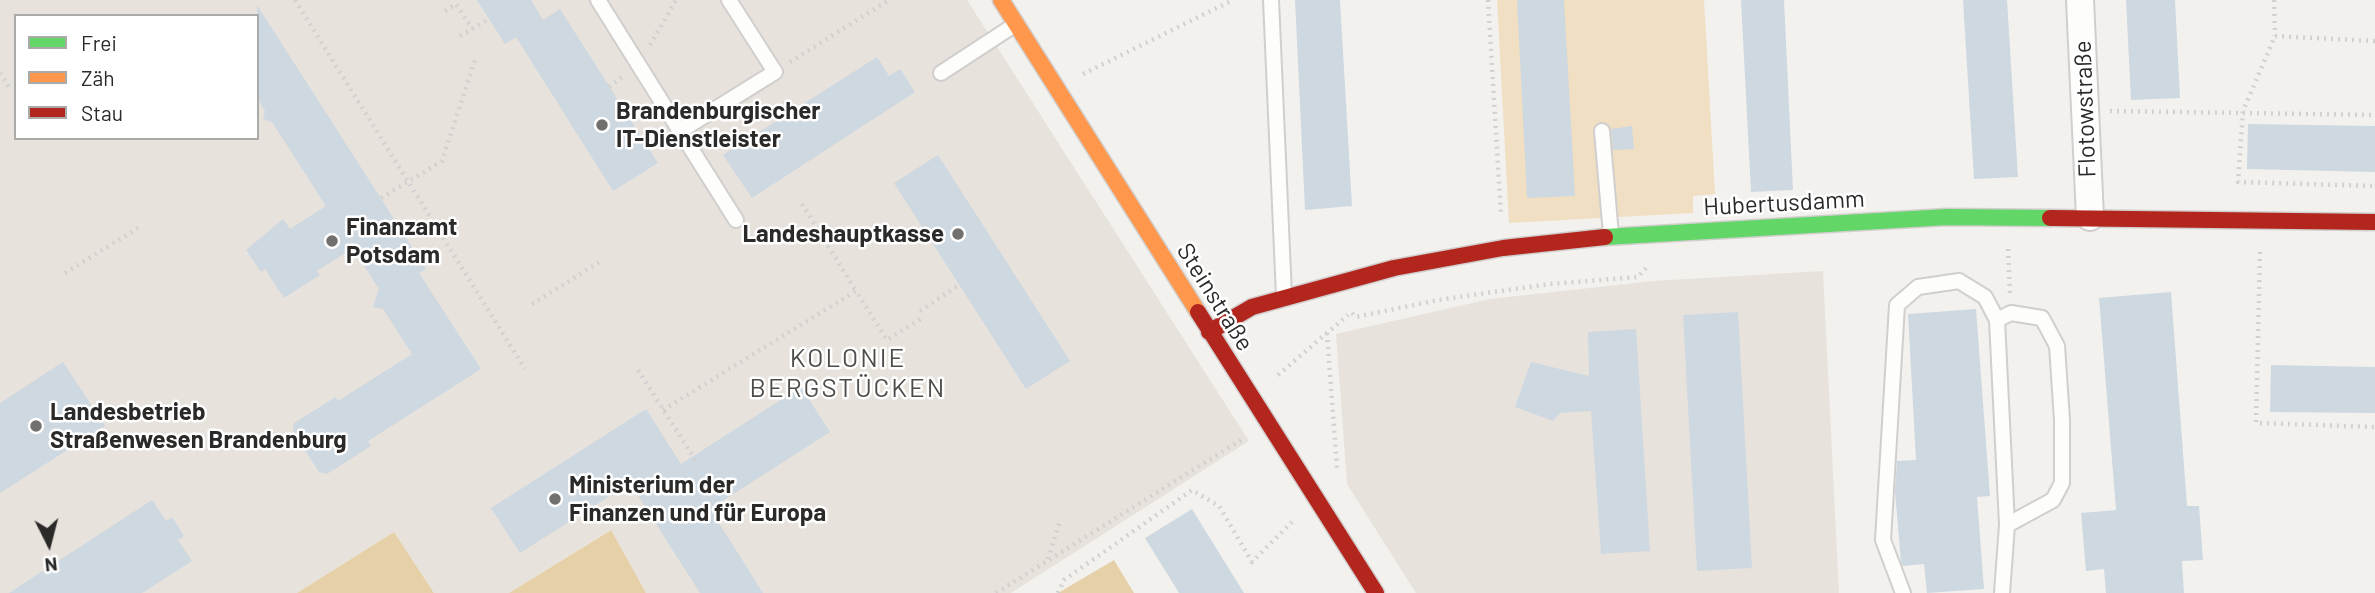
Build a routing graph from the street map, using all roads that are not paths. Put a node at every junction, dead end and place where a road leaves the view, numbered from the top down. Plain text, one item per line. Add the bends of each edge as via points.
1 (598, 0) edge
2 (729, 0) edge
3 (1001, 0) edge
4 (1271, 0) edge
5 (2080, 0) edge
6 (1016, 24) junction
7 (941, 73) dead end
8 (680, 131) junction
9 (1602, 131) dead end
10 (2090, 217) junction
11 (736, 220) dead end
12 (2375, 222) edge
13 (1612, 236) junction
14 (1284, 298) junction
15 (1997, 320) junction
16 (1209, 332) junction
17 (2007, 525) junction
18 (1376, 593) edge
19 (1903, 593) edge
20 (2003, 593) edge

1 - 8 lane
2 - 8 lane via 775,72
3 - 6 street, Steinstraße
4 - 14 lane
5 - 10 street, Flotowstraße
6 - 7 lane
6 - 16 street, Steinstraße
8 - 11 lane
9 - 13 lane
10 - 12 street, Hubertusdamm
10 - 13 street, Hubertusdamm via 1947,217
13 - 14 street, Hubertusdamm via 1503,248 1394,268
14 - 16 street, Hubertusdamm via 1252,307
15 - 17 lane
15 - 17 lane via 2011,313 2042,318 2057,346 2062,483 2053,500
15 - 19 lane via 1985,297 1959,281 1918,287 1898,305 1884,540
16 - 18 street, Steinstraße
17 - 20 lane

